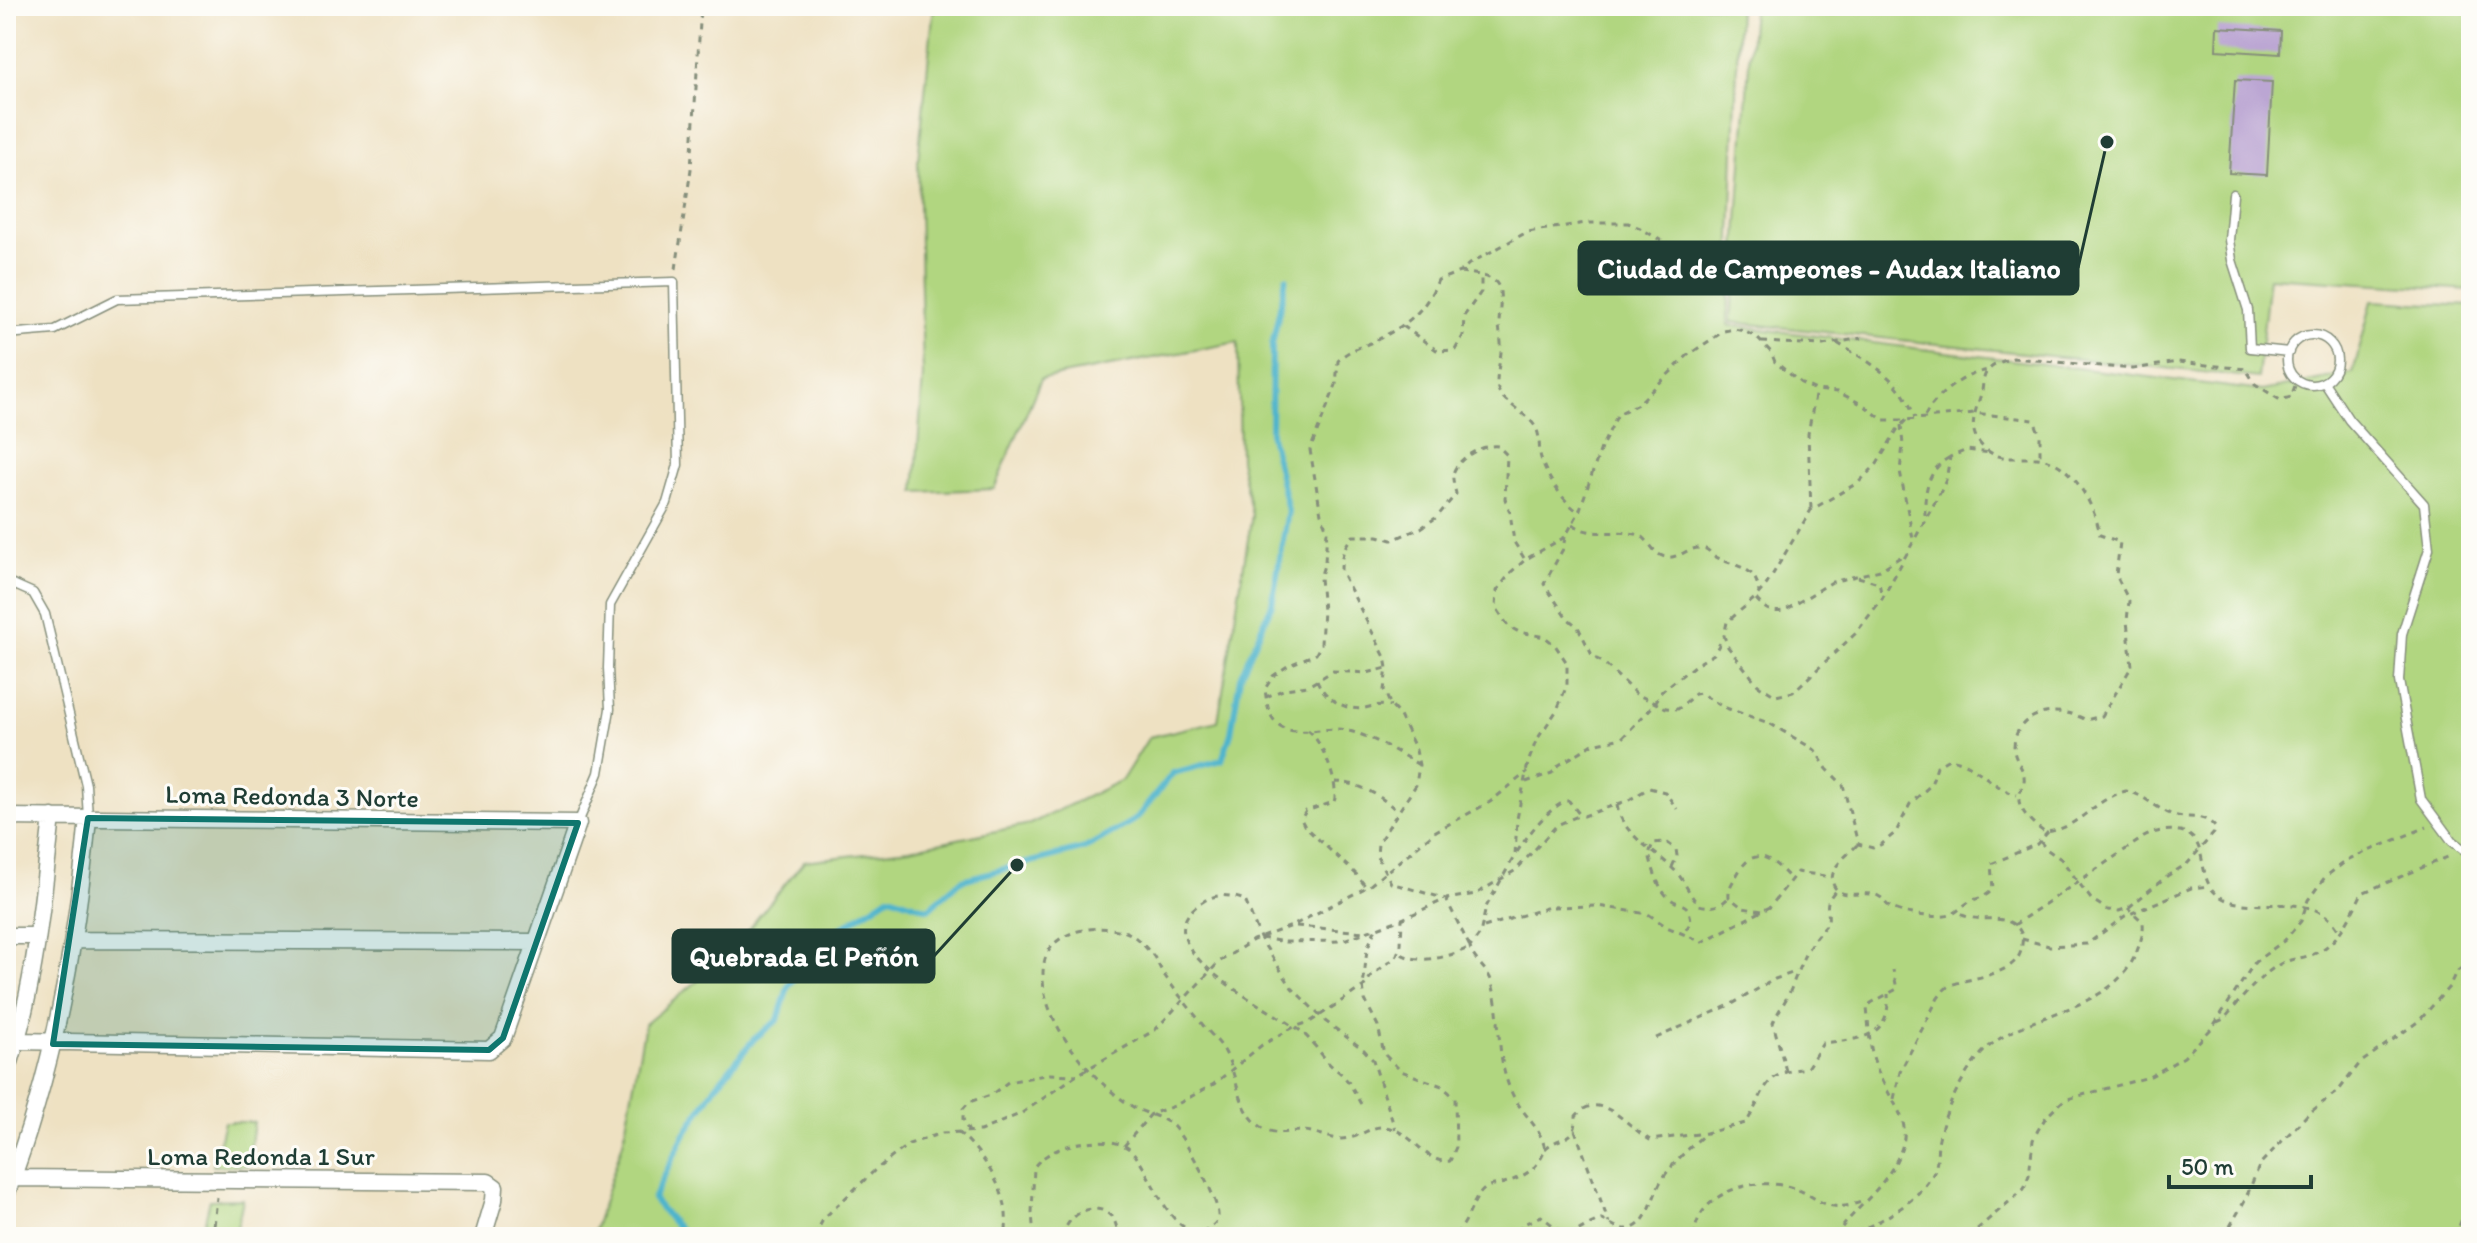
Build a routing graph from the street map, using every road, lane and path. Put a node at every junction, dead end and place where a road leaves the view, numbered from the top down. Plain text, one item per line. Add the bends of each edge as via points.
1 (701, 6) edge
2 (2233, 194) dead end
3 (1460, 272) junction
4 (1481, 275) junction
5 (1725, 276) dead end
6 (674, 282) junction
7 (1403, 326) junction
8 (6, 334) edge
9 (1862, 338) dead end
10 (1762, 342) junction
11 (1837, 343) junction
12 (2289, 352) junction
13 (1988, 370) junction
14 (2297, 380) junction
15 (2324, 382) junction
16 (1816, 390) junction
17 (1974, 413) junction
18 (1925, 417) junction
19 (1915, 418) junction
20 (1906, 420) junction
21 (1901, 425) junction
22 (1994, 454) junction
23 (1950, 457) junction
24 (2040, 458) junction
25 (1811, 510) junction
26 (1579, 512) junction
27 (1925, 519) junction
28 (1573, 524) junction
29 (1565, 537) junction
30 (1913, 539) junction
31 (1905, 554) junction
32 (1526, 559) junction
33 (1851, 577) junction
34 (6, 581) edge
35 (1757, 596) junction
36 (1882, 599) junction
37 (1724, 636) junction
38 (1387, 668) junction
39 (1317, 680) junction
40 (1266, 697) junction
41 (1655, 703) junction
42 (1391, 706) junction
43 (1308, 730) junction
44 (1419, 765) junction
45 (1527, 772) junction
46 (1335, 782) junction
47 (1526, 782) junction
48 (2018, 795) junction
49 (1617, 805) junction
50 (1677, 809) dead end
51 (1399, 813) junction
52 (1580, 815) junction
53 (6, 817) edge
54 (52, 817) junction
55 (88, 818) junction
56 (2438, 822) junction
57 (578, 823) junction
58 (2048, 832) junction
59 (2040, 841) junction
60 (1858, 844) junction
61 (1650, 847) junction
62 (2200, 847) junction
63 (2467, 852) edge
64 (1515, 855) junction
65 (1672, 867) junction
66 (1385, 874) junction
67 (1506, 877) junction
68 (1832, 877) junction
69 (1790, 878) junction
70 (2079, 880) junction
71 (2210, 886) junction
72 (1366, 887) junction
73 (1836, 890) junction
74 (1729, 897) junction
75 (1446, 899) junction
76 (2128, 908) junction
77 (2305, 908) junction
78 (1765, 911) junction
79 (1957, 911) junction
80 (2134, 912) junction
81 (1402, 919) junction
82 (2014, 925) junction
83 (1292, 926) junction
84 (1484, 927) junction
85 (1376, 928) junction
86 (2339, 931) junction
87 (1367, 932) junction
88 (1683, 934) junction
89 (6, 936) edge
90 (37, 936) junction
91 (1260, 938) junction
92 (2022, 939) junction
93 (74, 940) junction
94 (535, 942) junction
95 (1470, 947) junction
96 (1398, 952) junction
97 (2471, 961) edge
98 (1210, 970) junction
99 (1893, 970) dead end
100 (1795, 972) junction
101 (1364, 986) junction
102 (1888, 994) junction
103 (1185, 1000) junction
104 (1319, 1015) junction
105 (2216, 1022) junction
106 (1294, 1027) junction
107 (1871, 1034) junction
108 (1656, 1038) dead end
109 (18, 1041) junction
110 (53, 1044) junction
111 (1089, 1068) junction
112 (1231, 1071) junction
113 (1786, 1071) junction
114 (6, 1074) edge
115 (1077, 1075) junction
116 (1894, 1099) junction
117 (1361, 1104) dead end
118 (1151, 1114) junction
119 (1395, 1129) junction
120 (1575, 1130) junction
121 (958, 1132) junction
122 (969, 1132) junction
123 (1706, 1133) junction
124 (1124, 1146) junction
125 (1545, 1149) junction
126 (12, 1178) junction
127 (220, 1180) junction
128 (6, 1195) edge
129 (2471, 1195) edge
130 (1863, 1201) junction
131 (1609, 1223) junction
132 (1621, 1230) junction
133 (213, 1237) edge
134 (483, 1237) edge
135 (819, 1237) edge
136 (1006, 1237) edge
137 (1034, 1237) edge
138 (1062, 1237) edge
139 (1118, 1237) edge
140 (1431, 1237) edge
141 (1507, 1237) edge
142 (1613, 1237) edge
143 (1693, 1237) edge
144 (1835, 1237) edge
145 (1845, 1237) edge
146 (1968, 1237) edge
147 (2224, 1237) edge
148 (2455, 1237) edge

1 - 6 path via 691,169
2 - 12 lane via 2229,240 2248,310 2250,348
3 - 4 path
3 - 5 path via 1527,232 1628,223
3 - 7 path via 1438,280 1429,301
4 - 7 path via 1481,292 1464,316 1463,336 1455,350 1438,351
4 - 26 path via 1496,281 1501,290 1499,394 1538,431 1545,471 1567,505
6 - 8 lane via 117,299 55,330
6 - 57 lane via 678,465 667,503 610,605 610,709 599,773
7 - 40 path via 1338,361 1336,385 1310,450 1327,530 1320,578 1321,644 1316,654 1273,676
9 - 11 path
10 - 11 path
10 - 16 path via 1779,367
10 - 26 path via 1744,331 1724,331 1688,355 1638,404 1618,414
11 - 19 path via 1892,378
12 - 14 lane via 2287,362
12 - 15 lane via 2306,336 2329,341 2337,363
13 - 14 path via 2013,358 2133,369 2178,362 2222,366 2246,369 2255,384 2280,400 2291,397
13 - 17 path
13 - 18 path via 1964,378
14 - 15 lane
15 - 56 lane via 2349,420 2424,504 2429,549 2402,634 2399,681 2421,799
16 - 20 path via 1838,392 1883,420
16 - 25 path via 1808,434
17 - 18 path
17 - 22 path via 1974,433
17 - 24 path via 2034,420
18 - 19 path
19 - 20 path
20 - 21 path
21 - 25 path via 1859,482
21 - 30 path via 1900,471
22 - 23 path via 1967,450
22 - 24 path
23 - 27 path via 1946,480
23 - 27 path via 1934,469
24 - 48 path via 2075,479 2100,535 2120,542 2116,575 2129,601 2132,666 2102,716 2086,720 2075,713 2049,711 2025,723 2013,748 2025,783
25 - 35 path
26 - 28 path
27 - 30 path
28 - 29 path
28 - 35 path via 1586,531 1643,536 1659,555 1670,558 1699,547 1708,550 1744,567 1758,583
29 - 32 path
29 - 41 path via 1544,584 1578,627 1593,657 1636,694
30 - 31 path
31 - 33 path via 1880,570
31 - 36 path
32 - 38 path via 1514,542 1505,499 1507,455 1498,446 1482,447 1458,466 1453,475 1456,494 1421,528 1392,540 1353,536 1343,550 1341,571
32 - 45 path via 1497,591 1496,607 1514,631 1551,640 1568,675 1563,700 1536,741
33 - 35 path via 1832,582 1784,611 1765,609
33 - 36 path via 1879,583
34 - 55 lane via 33,593 45,614 86,785
35 - 37 path via 1727,622
36 - 37 path via 1845,644 1801,687 1785,695 1776,696 1758,685
37 - 41 path via 1714,654 1672,683
38 - 39 path via 1333,671
38 - 42 path via 1384,690
39 - 40 path
39 - 42 path via 1321,690 1345,706
40 - 43 path via 1271,719 1285,729
41 - 47 path via 1622,738 1593,744 1552,773
41 - 60 path via 1678,709 1700,693 1815,750 1843,785
42 - 44 path
43 - 44 path via 1358,734
43 - 46 path
44 - 51 path via 1416,785
45 - 47 path
45 - 66 path via 1490,802 1436,831
46 - 51 path via 1374,793
46 - 72 path via 1334,802 1306,811 1301,819
47 - 64 path
48 - 58 path via 2028,818
48 - 60 path via 1968,764 1949,759 1937,766 1931,785 1910,804 1896,832 1873,848
49 - 50 path via 1656,788
49 - 52 path
49 - 61 path via 1634,837
51 - 66 path via 1378,843
52 - 64 path via 1569,801 1558,805
52 - 67 path via 1557,825
53 - 54 street, Loma Redonda 3 Norte
54 - 55 street, Loma Redonda 3 Norte
54 - 90 street
55 - 57 street, Loma Redonda 3 Norte
55 - 93 street
56 - 63 lane
56 - 77 path via 2349,859 2316,887
57 - 94 street
58 - 59 path
58 - 62 path via 2070,827 2092,807 2126,791 2177,817 2209,821 2214,833
59 - 70 path
59 - 79 path via 1991,864 1993,889
60 - 68 path
61 - 65 path
61 - 65 path via 1660,842 1672,845 1677,856
61 - 88 path via 1662,889 1689,909 1691,922
62 - 70 path via 2187,834 2155,832
62 - 71 path
62 - 76 path via 2187,864
63 - 86 path via 2362,893
64 - 67 path
65 - 74 path via 1699,905 1722,905
66 - 72 path
66 - 75 path via 1395,885
67 - 75 path via 1476,894
67 - 84 path via 1486,907
68 - 69 path via 1797,872
68 - 73 path
69 - 74 path via 1770,859 1751,858 1732,882
69 - 78 path
70 - 76 path via 2100,907
70 - 82 path
71 - 77 path via 2229,901
71 - 80 path via 2191,888
72 - 83 path
73 - 79 path via 1868,893 1897,910 1935,917
73 - 100 path via 1825,910 1828,923 1808,944
74 - 78 path via 1743,908
75 - 81 path
75 - 95 path
76 - 80 path
77 - 86 path via 2326,915
77 - 105 path via 2285,940 2255,962
78 - 88 path via 1702,942
79 - 82 path via 1966,918
80 - 92 path via 2078,946
80 - 145 path via 2144,932 2120,980 2010,1033 1984,1052 1947,1114 1933,1174 1919,1194
81 - 85 path
81 - 96 path
82 - 92 path
83 - 87 path
83 - 91 path
84 - 88 path via 1532,911 1577,905 1648,914
84 - 95 path
85 - 87 path
85 - 101 path via 1367,949
86 - 105 path via 2318,952 2282,963
87 - 91 path via 1341,941
89 - 90 street
90 - 109 street
91 - 98 path
91 - 98 path via 1245,900 1229,895 1203,902 1186,922 1185,942
91 - 104 path via 1284,978
92 - 116 path via 2013,964 1945,988 1900,1072
93 - 94 street
93 - 110 street
94 - 110 street via 503,1038 489,1050
95 - 96 path via 1435,958 1407,958
95 - 125 path via 1491,977 1499,1051 1511,1092 1536,1126
96 - 101 path
97 - 147 path via 2456,972 2419,1021 2360,1063 2339,1090 2260,1164
98 - 103 path
98 - 106 path
99 - 102 path via 1897,989
100 - 108 path
100 - 113 path via 1773,1023
101 - 104 path
101 - 119 path via 1384,1054 1401,1071 1442,1086 1455,1098 1456,1147 1450,1161 1432,1159
102 - 107 path via 1885,1017
102 - 107 path via 1867,1008
103 - 111 path via 1155,1030
103 - 111 path via 1150,951 1127,933 1083,929 1063,937 1044,960 1045,994 1066,1040
103 - 112 path via 1226,1053
104 - 106 path
104 - 119 path via 1373,1060
105 - 146 path via 2166,1069 2064,1100 2033,1140 2024,1189
106 - 112 path
106 - 117 path via 1346,1078
107 - 113 path via 1861,1040 1823,1043 1807,1068
107 - 116 path via 1876,1067
109 - 110 street
109 - 114 street
110 - 126 street
111 - 115 path
111 - 118 path via 1123,1100
112 - 118 path via 1184,1101
112 - 119 path via 1250,1115 1268,1130 1342,1139 1381,1127
113 - 123 path via 1766,1085 1746,1123
115 - 122 path via 1022,1113
115 - 122 path via 1008,1082 969,1102 963,1109
116 - 130 path via 1903,1119 1903,1141 1885,1180
118 - 124 path
118 - 124 path via 1171,1124 1190,1150 1216,1202 1213,1226 1195,1231 1178,1221 1134,1153
120 - 123 path via 1576,1116 1594,1106 1624,1117 1650,1140
120 - 125 path
120 - 131 path
121 - 122 path
121 - 135 path via 909,1144 824,1218
121 - 136 path via 976,1149 1002,1196
123 - 132 path via 1666,1176 1645,1218
124 - 137 path via 1091,1140 1037,1162
125 - 140 path via 1529,1173 1484,1189 1458,1231
126 - 127 street, Loma Redonda 1 Sur
126 - 128 street
127 - 133 path
127 - 134 street, Loma Redonda 1 Sur via 488,1182 495,1187 494,1200
129 - 148 path
130 - 143 path via 1839,1208 1785,1185 1741,1186 1701,1213
130 - 144 path
131 - 132 path
131 - 141 path via 1601,1219 1566,1234 1541,1216
132 - 142 path
138 - 139 path via 1067,1222 1086,1209 1109,1214

